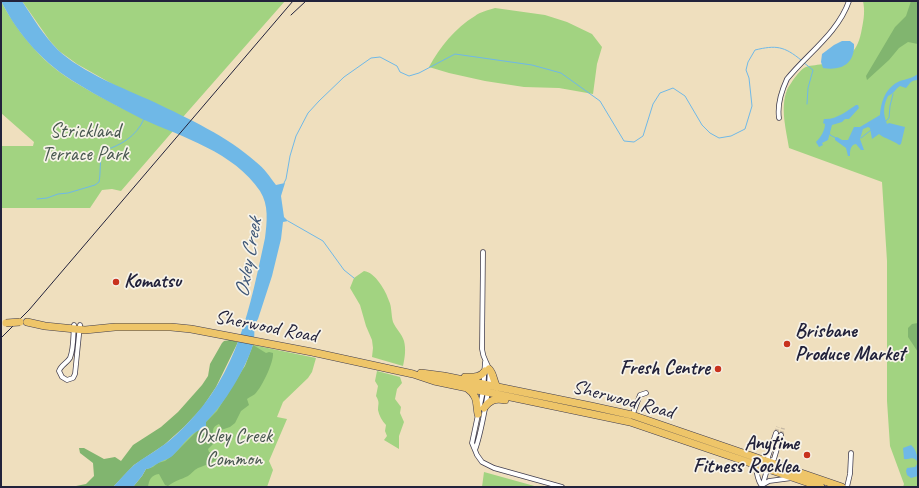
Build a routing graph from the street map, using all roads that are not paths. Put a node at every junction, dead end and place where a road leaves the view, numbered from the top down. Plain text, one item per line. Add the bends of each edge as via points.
1 (849, 1) edge
2 (779, 118) dead end
3 (483, 252) dead end
4 (3, 323) edge
5 (77, 327) junction
6 (487, 370) junction
7 (413, 374) junction
8 (458, 379) junction
9 (497, 387) junction
10 (468, 388) junction
11 (486, 388) junction
12 (646, 393) dead end
13 (525, 400) junction
14 (484, 408) junction
15 (478, 414) junction
16 (631, 418) junction
17 (776, 433) tunnel mouth
18 (781, 435) tunnel mouth
19 (475, 450) junction
20 (851, 452) dead end
21 (753, 464) junction
22 (768, 466) junction
23 (794, 478) junction
24 (762, 486) edge
25 (562, 487) edge
26 (821, 487) edge
27 (842, 487) edge
28 (847, 487) edge

1 - 2 street via 838,23 787,79 779,101
3 - 6 street via 482,355
4 - 5 main road, Sherwood Road, bridge via 34,321
5 - 5 street via 75,374 67,380 59,371 71,354
5 - 7 main road, Sherwood Road via 181,328 262,342
6 - 8 main road via 475,378
6 - 9 main road via 492,373
6 - 11 street
7 - 8 main road, Sherwood Road
7 - 10 main road, Sherwood Road
8 - 11 main road, Sherwood Road
9 - 11 main road, Sherwood Road
9 - 16 main road, Sherwood Road via 592,406
10 - 11 main road, Sherwood Road
10 - 15 main road via 476,396
11 - 13 main road, Sherwood Road
11 - 14 street
11 - 15 street
12 - 16 street via 640,395
13 - 14 main road via 522,404 498,399
13 - 16 main road, Sherwood Road
14 - 19 street
15 - 19 street via 472,443
16 - 21 main road, Sherwood Road
16 - 22 main road, Sherwood Road
17 - 22 street via 768,457
18 - 22 street via 774,459
19 - 25 street via 487,465
20 - 28 street
21 - 22 main road, Sherwood Road
21 - 24 street
22 - 23 main road, Sherwood Road
22 - 24 street
22 - 27 main road, Sherwood Road
23 - 24 street via 769,481
23 - 26 main road, Sherwood Road

